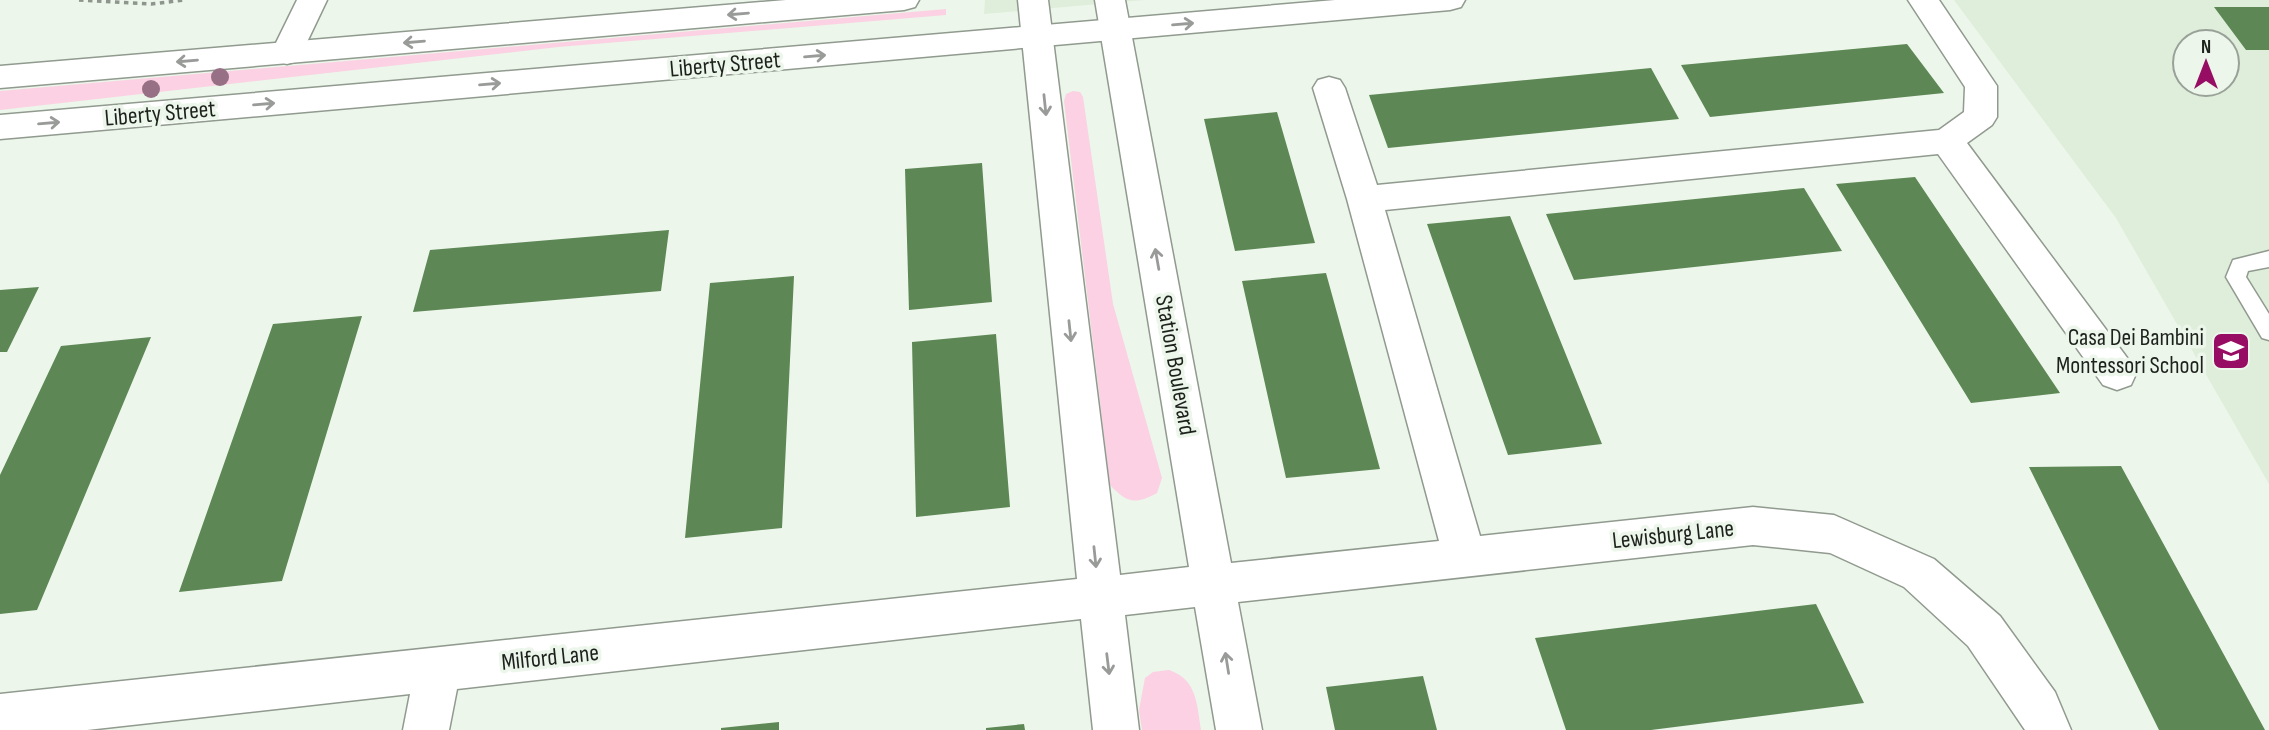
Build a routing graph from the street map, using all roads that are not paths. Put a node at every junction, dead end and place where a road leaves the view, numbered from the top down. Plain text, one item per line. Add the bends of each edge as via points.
1 (312, 0) edge
2 (904, 0) edge
3 (1033, 0) edge
4 (1450, 0) edge
5 (1923, 0) edge
6 (1113, 15) edge
7 (1038, 37) junction
8 (287, 52) junction
9 (0, 77) edge
10 (1329, 89) dead end
11 (0, 127) edge
12 (1947, 141) junction
13 (1364, 199) junction
14 (2269, 259) edge
15 (2269, 332) edge
16 (2117, 374) dead end
17 (1465, 557) junction
18 (1214, 584) junction
19 (1100, 597) junction
20 (438, 669) junction
21 (0, 717) edge
22 (426, 730) edge
23 (1115, 730) edge
24 (1239, 730) edge
25 (2048, 730) edge

1 - 8 street
2 -> 8 street, Liberty Street
3 - 7 street
6 -> 4 street, Liberty Street
5 - 12 street via 1981,86 1980,117
6 - 7 street, Liberty Street
18 -> 6 street, Station Boulevard
11 -> 7 street, Liberty Street
7 -> 19 street
8 -> 9 street, Liberty Street
10 - 13 street
12 - 13 street
12 - 16 street
13 - 17 street
14 - 15 lane via 2240,265 2236,277
17 - 18 street, Lewisburg Lane
17 - 25 street, Lewisburg Lane via 1753,526 1834,534 1919,573 1984,631 2039,708
18 - 19 street, Milford Lane
24 -> 18 street, Station Boulevard
19 - 20 street, Milford Lane
19 -> 23 street
20 - 21 street, Milford Lane
20 - 22 street

